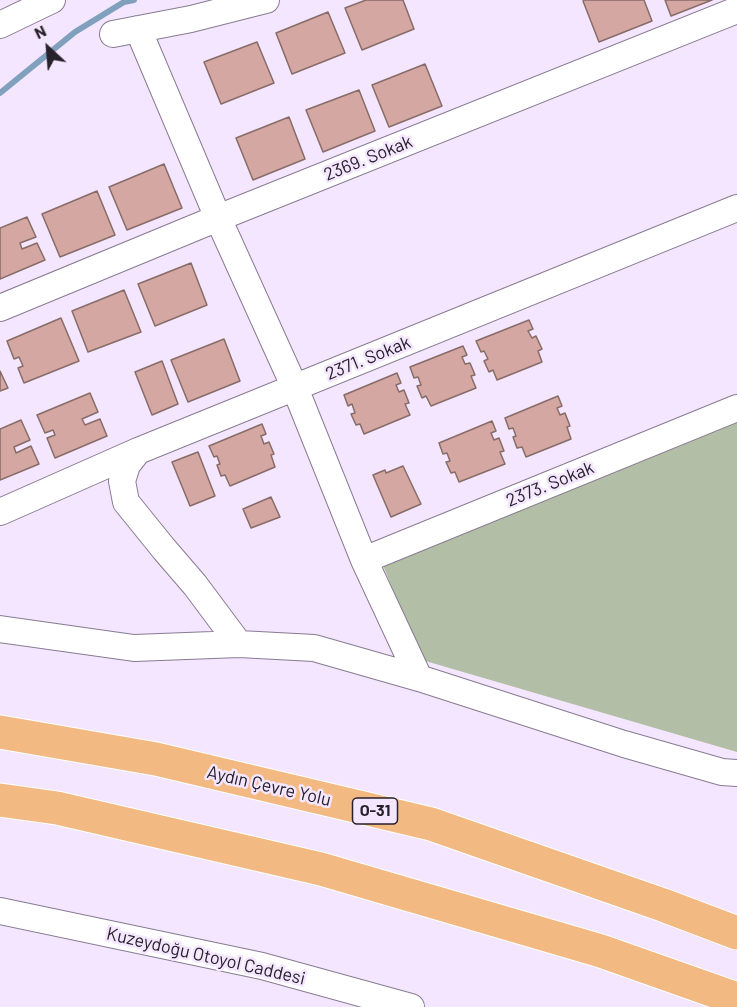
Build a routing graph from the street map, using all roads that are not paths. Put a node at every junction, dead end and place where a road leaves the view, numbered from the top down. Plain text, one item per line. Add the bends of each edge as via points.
1 (52, 0) edge
2 (266, 0) edge
3 (737, 10) edge
4 (0, 25) edge
5 (138, 29) junction
6 (113, 34) dead end
7 (737, 208) edge
8 (218, 218) junction
9 (0, 308) edge
10 (295, 388) junction
11 (737, 408) edge
12 (138, 451) junction
13 (0, 512) edge
14 (364, 560) junction
15 (0, 629) edge
16 (238, 644) junction
17 (419, 678) junction
18 (0, 732) edge
19 (737, 773) edge
20 (0, 800) edge
21 (0, 911) edge
22 (737, 933) edge
23 (737, 999) edge
24 (411, 1007) edge

1 - 4 street
2 - 5 street
3 - 8 street, 2369. Sokak
5 - 6 street
5 - 8 street
7 - 10 street, 2371. Sokak
8 - 9 street, 2369. Sokak
8 - 10 street
10 - 12 street, 2371. Sokak
10 - 14 street
11 - 14 street, 2373. Sokak
12 - 13 street, 2371. Sokak
12 - 16 street via 127,465 122,482 126,502
14 - 17 street
15 - 16 street via 134,648
16 - 17 street via 314,648
17 - 19 street via 624,744
18 - 22 highway, Aydın Çevre Yolu / O-31 via 156,759 431,824
20 - 23 highway via 57,808 321,869 601,951
21 - 24 street, Kuzeydoğu Otoyol Caddesi via 262,966

